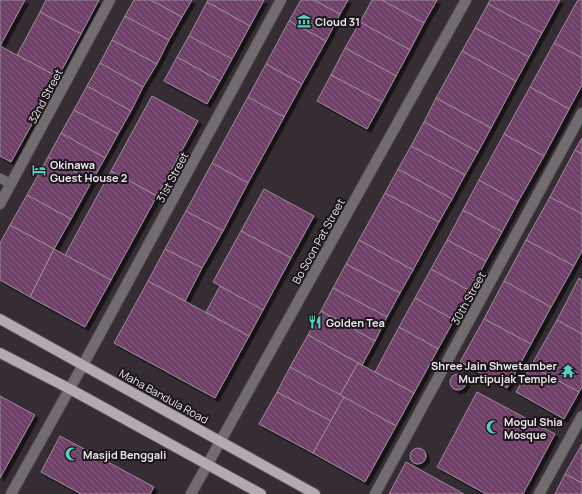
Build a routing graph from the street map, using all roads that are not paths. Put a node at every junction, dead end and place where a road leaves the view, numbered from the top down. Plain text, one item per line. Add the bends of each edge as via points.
1 (110, 0) edge
2 (281, 0) edge
3 (466, 0) edge
4 (582, 113) edge
5 (0, 178) edge
6 (11, 184) junction
7 (1, 200) edge
8 (0, 319) edge
9 (0, 353) edge
10 (83, 365) junction
11 (70, 389) junction
12 (582, 416) edge
13 (221, 442) junction
14 (208, 465) junction
15 (11, 494) edge
16 (191, 494) edge
17 (261, 494) edge
18 (315, 494) edge
19 (375, 494) edge
20 (539, 494) edge

1 - 6 street, 32nd Street
2 - 10 street, 31st Street
3 - 13 street, Bo Soon Pat Street
4 - 19 street, 30th Street
5 - 6 lane
6 - 7 street, 32nd Street
8 - 10 main road, Maha Bandula Road
9 - 11 main road
10 - 11 street, 31st Street
10 - 13 main road, Maha Bandula Road
11 - 14 main road
11 - 15 street
12 - 20 street
13 - 14 street, Bo Soon Pat Street
13 - 18 main road, Maha Bandula Road
14 - 16 street, Bo Soon Pat Street
14 - 17 main road

